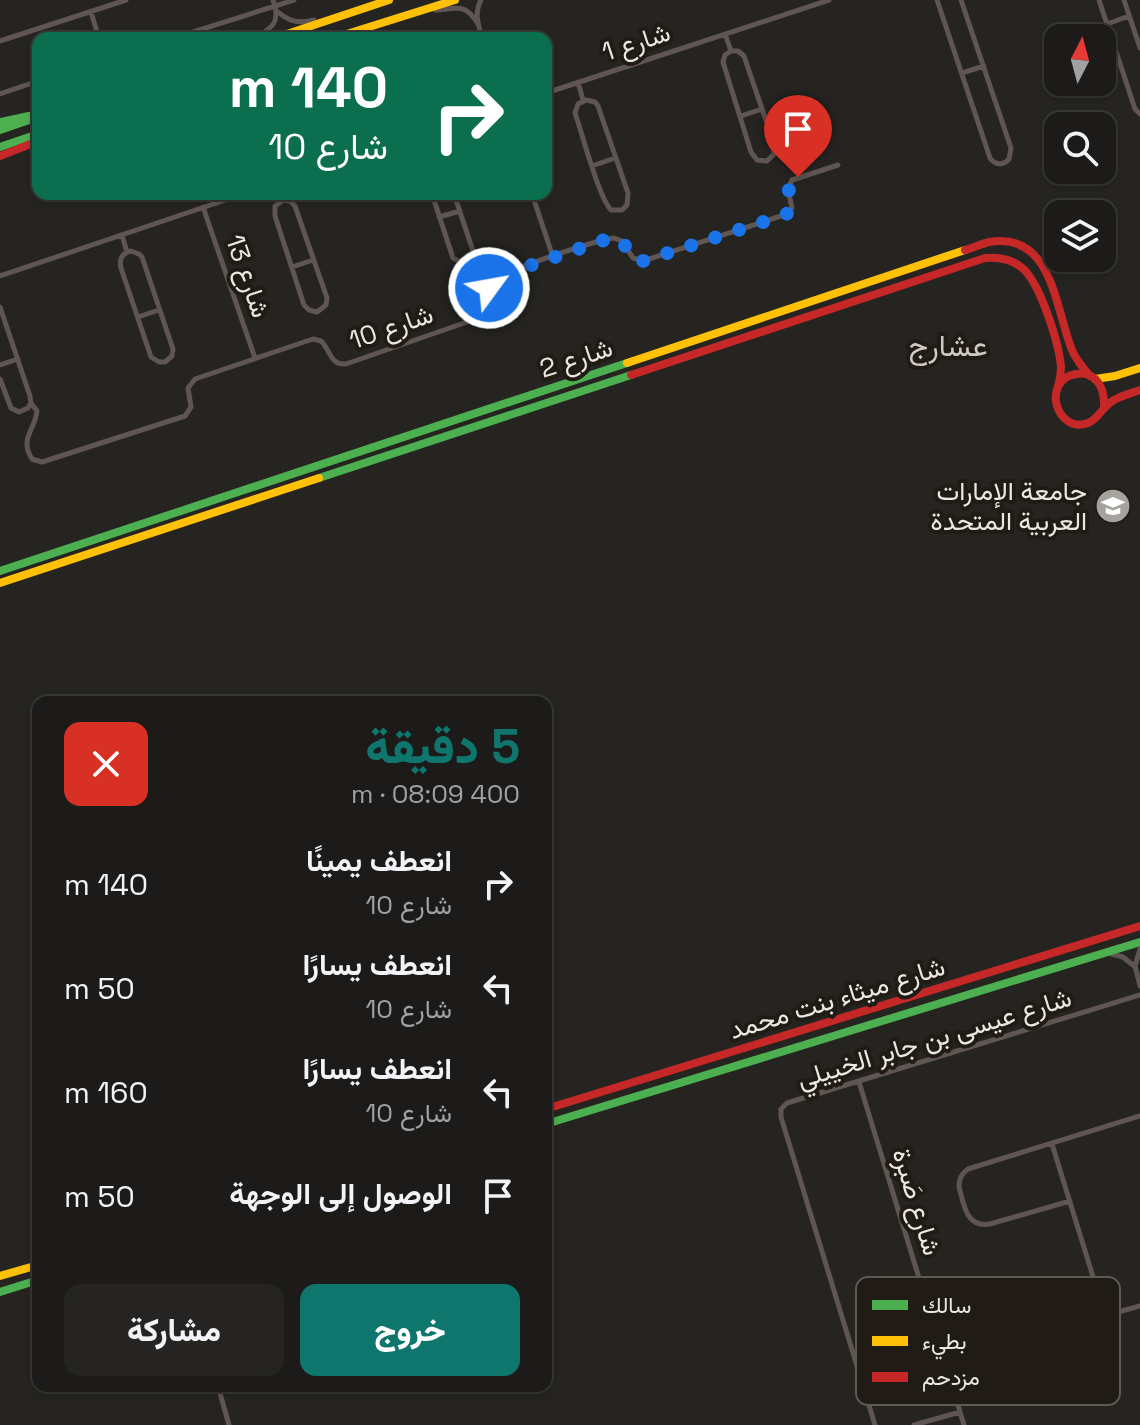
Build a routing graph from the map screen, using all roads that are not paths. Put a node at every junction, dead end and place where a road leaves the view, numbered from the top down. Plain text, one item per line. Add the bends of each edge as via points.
1 (126, 0) edge
2 (294, 0) edge
3 (389, 0) edge
4 (455, 0) edge
5 (481, 0) edge
6 (829, 0) edge
7 (937, 0) edge
8 (961, 0) edge
9 (1099, 0) edge
10 (1124, 0) edge
11 (276, 6) edge
12 (427, 9) junction
13 (91, 12) junction
14 (1129, 16) junction
15 (334, 18) junction
16 (478, 24) junction
17 (1107, 24) joint
18 (97, 32) edge
19 (193, 32) edge
20 (263, 32) edge
21 (293, 32) edge
22 (353, 32) edge
23 (480, 32) edge
24 (725, 34) junction
25 (0, 41) edge
26 (1140, 48) edge
27 (731, 51) junction
28 (1116, 51) edge
29 (984, 66) junction
30 (962, 73) junction
31 (578, 82) junction
32 (32, 83) edge
33 (552, 91) edge
34 (0, 94) edge
35 (583, 100) junction
36 (762, 109) junction
37 (1140, 114) edge
38 (741, 116) junction
39 (32, 117) edge
40 (32, 118) edge
41 (0, 122) edge
42 (0, 130) edge
43 (32, 136) edge
44 (32, 143) edge
45 (0, 147) edge
46 (0, 156) edge
47 (615, 158) junction
48 (838, 165) dead end
49 (592, 166) junction
50 (225, 200) edge
51 (278, 200) edge
52 (288, 200) edge
53 (434, 200) edge
54 (456, 200) edge
55 (534, 200) edge
56 (203, 207) junction
57 (460, 211) junction
58 (439, 217) junction
59 (122, 235) junction
60 (127, 252) junction
61 (553, 257) junction
62 (313, 260) junction
63 (292, 267) junction
64 (0, 276) edge
65 (0, 307) edge
66 (159, 310) junction
67 (138, 317) junction
68 (255, 358) junction
69 (18, 359) junction
70 (0, 365) edge
71 (1140, 368) edge
72 (1093, 377) junction
73 (0, 379) edge
74 (1058, 386) junction
75 (1140, 390) edge
76 (31, 403) junction
77 (1104, 407) junction
78 (0, 571) edge
79 (0, 583) edge
80 (1140, 926) edge
81 (1140, 942) edge
82 (1140, 949) edge
83 (1101, 954) junction
84 (1135, 966) junction
85 (1140, 986) edge
86 (1140, 995) edge
87 (859, 1082) junction
88 (552, 1107) edge
89 (1140, 1116) edge
90 (552, 1122) edge
91 (1052, 1144) junction
92 (1070, 1201) junction
93 (32, 1267) edge
94 (0, 1276) edge
95 (919, 1277) edge
96 (1093, 1277) edge
97 (32, 1282) edge
98 (0, 1292) edge
99 (1140, 1306) edge
100 (1120, 1312) edge
101 (856, 1363) edge
102 (220, 1392) edge
103 (869, 1405) edge
104 (958, 1405) edge
105 (960, 1412) junction
106 (229, 1425) edge
107 (875, 1425) edge
108 (914, 1425) edge
109 (964, 1425) edge

1 - 13 street
2 - 11 street
3 - 15 main road
4 - 12 main road
5 - 16 street
6 - 24 street, شارع 1
7 - 30 street
8 - 29 street
9 - 17 street
10 - 14 street
11 - 15 street via 286,18 298,21
11 - 19 street
11 - 20 street via 271,27
12 - 16 street via 461,8
12 - 22 main road
13 - 18 street
13 - 25 street
14 - 17 street
14 - 26 street
15 - 21 main road
16 - 23 street
24 - 27 street
24 - 31 street, شارع 1
27 - 36 street via 744,56
27 - 38 street via 723,62
28 - 37 street
29 - 30 street
29 - 30 street via 1012,152 1003,164 990,158
31 - 33 street, شارع 1
31 - 35 street
32 - 34 street
35 - 47 street via 598,106
35 - 49 street via 575,113
36 - 38 street
36 - 38 street via 775,147 767,161 753,155
39 - 41 main road
40 - 42 main road
43 - 45 main road
44 - 46 main road
47 - 49 street
47 - 49 street via 629,197 622,210 605,204
48 - 61 street, شارع 10 via 792,180 792,208 787,214 647,260 633,258 614,238
50 - 56 street
51 - 63 street via 274,213
52 - 62 street via 295,206
53 - 58 street
54 - 57 street
55 - 61 street
56 - 59 street
56 - 68 street, شارع 13
57 - 58 street
57 - 58 street via 473,251 466,262 453,258
59 - 60 street
59 - 64 street
60 - 66 street via 142,257
60 - 67 street via 120,263
61 - 68 street, شارع 10 via 492,281 487,315 348,363 335,362 324,343 313,339
62 - 63 street
62 - 63 street via 327,298 317,312 304,305
65 - 69 street
66 - 67 street
66 - 67 street via 173,349 165,362 151,357
68 - 76 street, شارع 10 via 192,381 185,416 42,462 32,459 26,447 37,417
69 - 70 street
69 - 76 street
71 - 72 main road
72 - 74 main road via 1070,376
72 - 77 main road via 1105,393
72 - 78 main road, شارع 2 via 1071,351 1037,255 1000,240
73 - 76 street via 13,410 26,410
74 - 77 main road via 1056,405 1070,422 1092,421
74 - 79 main road, شارع 2 via 1060,358 1030,275 1002,258 985,258
75 - 77 main road
80 - 88 main road, شارع ميثاء بنت محمد
81 - 83 main road, شارع ميثاء بنت محمد
82 - 84 street
83 - 84 street via 1123,957
83 - 90 main road, شارع ميثاء بنت محمد
84 - 85 street
86 - 87 street, شارع عيسى بن جابر الخييلي
87 - 95 street, شارع صَبرة
87 - 101 street, شارع عيسى بن جابر الخييلي via 787,1103 780,1113
89 - 91 street
91 - 92 street
91 - 92 street via 968,1169 959,1187 969,1219 990,1224
92 - 96 street
93 - 94 main road
97 - 98 main road
99 - 100 street
102 - 106 street
103 - 107 street, شارع عيسى بن جابر الخييلي
104 - 105 street, شارع صَبرة
105 - 108 street
105 - 109 street, شارع صَبرة

